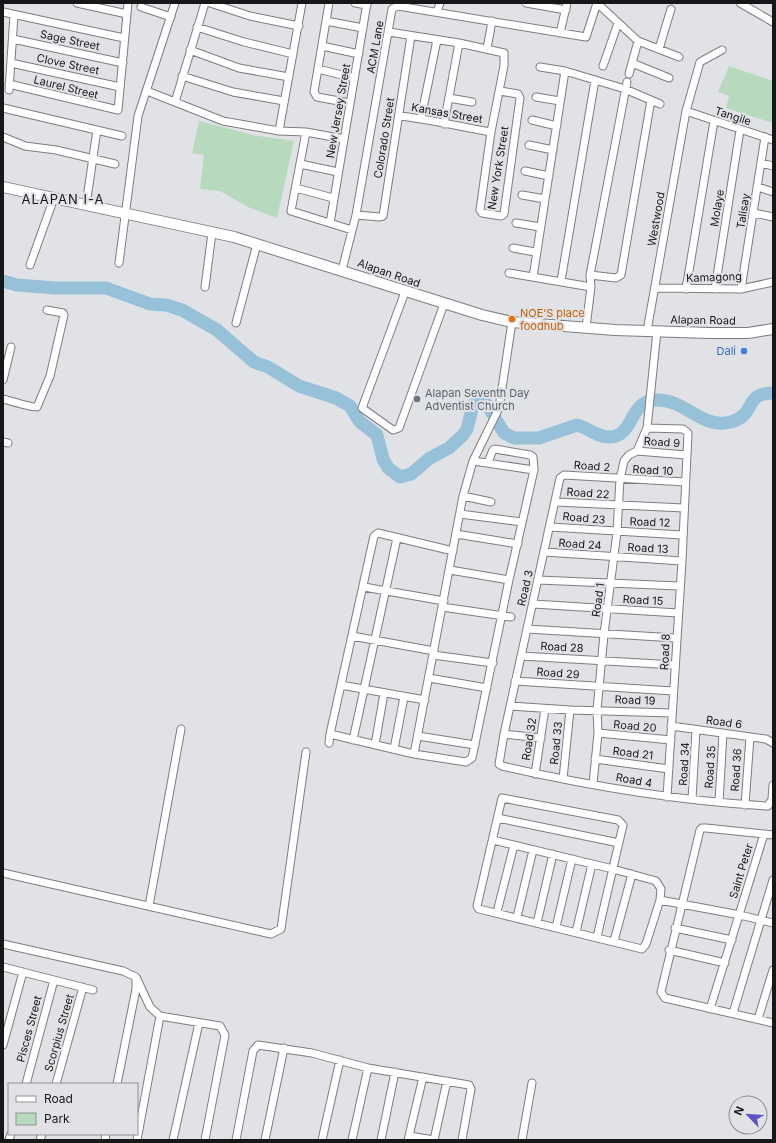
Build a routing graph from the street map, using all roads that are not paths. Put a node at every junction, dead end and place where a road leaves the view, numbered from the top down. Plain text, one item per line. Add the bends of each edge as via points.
1 (77, 3) edge
2 (128, 3) edge
3 (175, 3) edge
4 (205, 3) edge
5 (210, 3) edge
6 (301, 3) edge
7 (329, 3) edge
8 (355, 3) edge
9 (440, 3) edge
10 (526, 3) edge
11 (597, 3) edge
12 (740, 3) edge
13 (367, 4) edge
14 (540, 4) edge
15 (566, 6) edge
16 (142, 7) dead end
17 (671, 9) dead end
18 (3, 12) edge
19 (438, 12) junction
20 (127, 14) junction
21 (14, 15) junction
22 (171, 17) junction
23 (326, 21) junction
24 (492, 21) junction
25 (773, 22) edge
26 (618, 23) junction
27 (299, 26) junction
28 (198, 27) junction
29 (363, 28) junction
30 (390, 32) junction
31 (560, 33) junction
32 (412, 36) junction
33 (124, 38) junction
34 (12, 39) junction
35 (437, 40) junction
36 (638, 41) junction
37 (459, 43) junction
38 (322, 46) junction
39 (487, 48) junction
40 (658, 49) junction
41 (190, 50) junction
42 (722, 50) dead end
43 (293, 54) junction
44 (359, 54) junction
45 (679, 57) dead end
46 (11, 63) junction
47 (123, 63) junction
48 (632, 64) junction
49 (603, 66) dead end
50 (540, 67) dead end
51 (318, 69) junction
52 (565, 70) junction
53 (182, 76) junction
54 (288, 77) junction
55 (354, 78) junction
56 (669, 78) dead end
57 (595, 80) junction
58 (120, 87) junction
59 (624, 89) junction
60 (147, 91) junction
61 (500, 91) junction
62 (536, 97) dead end
63 (449, 98) junction
64 (650, 100) junction
65 (284, 101) junction
66 (560, 101) junction
67 (175, 102) junction
68 (472, 102) dead end
69 (350, 103) junction
70 (660, 104) dead end
71 (3, 108) edge
72 (686, 111) junction
73 (399, 116) junction
74 (421, 118) junction
75 (532, 120) dead end
76 (714, 121) junction
77 (444, 124) junction
78 (557, 126) junction
79 (97, 130) junction
80 (740, 130) junction
81 (279, 131) junction
82 (306, 132) junction
83 (491, 132) junction
84 (122, 136) dead end
85 (3, 138) edge
86 (765, 138) junction
87 (344, 139) junction
88 (773, 140) edge
89 (529, 145) dead end
90 (553, 150) junction
91 (93, 160) junction
92 (761, 163) junction
93 (115, 164) dead end
94 (300, 164) junction
95 (773, 166) edge
96 (525, 171) dead end
97 (338, 172) junction
98 (549, 176) junction
99 (3, 187) edge
100 (758, 187) junction
101 (296, 188) junction
102 (773, 192) edge
103 (522, 195) dead end
104 (54, 198) junction
105 (333, 198) junction
106 (545, 199) junction
107 (86, 205) junction
108 (754, 212) junction
109 (126, 214) junction
110 (356, 215) junction
111 (773, 217) edge
112 (330, 223) junction
113 (516, 223) dead end
114 (540, 227) junction
115 (352, 230) junction
116 (212, 233) junction
117 (257, 244) junction
118 (513, 248) dead end
119 (535, 252) junction
120 (119, 263) dead end
121 (30, 265) dead end
122 (342, 270) junction
123 (510, 273) dead end
124 (590, 275) junction
125 (532, 277) junction
126 (561, 281) junction
127 (773, 282) edge
128 (205, 287) dead end
129 (591, 287) junction
130 (656, 288) junction
131 (686, 289) junction
132 (715, 289) junction
133 (741, 289) junction
134 (405, 292) junction
135 (444, 304) junction
136 (47, 310) dead end
137 (512, 322) junction
138 (236, 323) dead end
139 (586, 327) junction
140 (773, 328) edge
141 (652, 331) junction
142 (11, 347) dead end
143 (5, 367) edge
144 (3, 380) edge
145 (652, 392) joint
146 (3, 399) edge
147 (647, 428) junction
148 (637, 451) junction
149 (686, 455) junction
150 (473, 461) junction
151 (488, 462) junction
152 (534, 470) junction
153 (562, 476) joint
154 (620, 479) junction
155 (685, 482) junction
156 (463, 496) junction
157 (491, 502) dead end
158 (556, 502) junction
159 (618, 506) junction
160 (684, 508) junction
161 (460, 514) junction
162 (522, 522) junction
163 (550, 527) junction
164 (617, 532) junction
165 (456, 534) junction
166 (682, 535) junction
167 (397, 538) junction
168 (518, 544) junction
169 (453, 551) junction
170 (544, 552) junction
171 (614, 557) junction
172 (682, 561) junction
173 (450, 570) junction
174 (509, 580) junction
175 (538, 580) junction
176 (611, 584) junction
177 (679, 586) junction
178 (364, 587) junction
179 (384, 591) junction
180 (443, 604) junction
181 (533, 604) junction
182 (608, 609) junction
183 (678, 613) junction
184 (503, 616) junction
185 (511, 617) dead end
186 (527, 629) junction
187 (604, 634) junction
188 (352, 636) junction
189 (676, 638) junction
190 (373, 640) junction
191 (434, 653) junction
192 (521, 656) junction
193 (602, 660) junction
194 (493, 663) junction
195 (675, 665) junction
196 (429, 678) junction
197 (516, 681) junction
198 (341, 685) junction
199 (600, 687) junction
200 (487, 688) junction
201 (364, 689) junction
202 (673, 691) junction
203 (384, 693) junction
204 (404, 696) junction
205 (425, 700) junction
206 (510, 706) junction
207 (545, 709) junction
208 (570, 710) junction
209 (597, 710) junction
210 (672, 712) junction
211 (671, 726) junction
212 (181, 729) dead end
213 (696, 730) junction
214 (598, 733) junction
215 (724, 733) junction
216 (330, 734) junction
217 (504, 734) junction
218 (418, 736) junction
219 (750, 737) junction
220 (541, 738) junction
221 (353, 740) junction
222 (671, 740) junction
223 (329, 742) dead end
224 (773, 742) edge
225 (375, 745) junction
226 (475, 745) junction
227 (394, 749) junction
228 (306, 752) dead end
229 (414, 754) junction
230 (595, 759) junction
231 (499, 764) joint
232 (669, 769) junction
233 (535, 774) junction
234 (563, 778) junction
235 (593, 784) junction
236 (773, 785) edge
237 (667, 797) junction
238 (692, 799) junction
239 (719, 802) junction
240 (745, 804) junction
241 (498, 818) junction
242 (764, 834) junction
243 (773, 835) edge
244 (493, 840) junction
245 (619, 843) junction
246 (514, 845) junction
247 (533, 850) junction
248 (553, 854) junction
249 (572, 859) junction
250 (592, 864) junction
251 (613, 869) junction
252 (3, 873) edge
253 (632, 874) junction
254 (773, 880) edge
255 (660, 900) junction
256 (681, 904) junction
257 (149, 906) junction
258 (497, 912) junction
259 (740, 915) junction
260 (517, 917) junction
261 (760, 920) junction
262 (537, 923) junction
263 (773, 923) edge
264 (556, 927) junction
265 (675, 928) junction
266 (576, 932) junction
267 (597, 937) junction
268 (732, 940) junction
269 (614, 941) junction
270 (3, 944) edge
271 (669, 950) junction
272 (724, 963) junction
273 (3, 967) edge
274 (773, 970) edge
275 (23, 972) junction
276 (136, 977) junction
277 (54, 980) junction
278 (84, 987) junction
279 (93, 990) dead end
280 (710, 1009) junction
281 (733, 1013) junction
282 (160, 1016) junction
283 (758, 1019) junction
284 (199, 1023) junction
285 (773, 1023) edge
286 (3, 1045) edge
287 (284, 1048) junction
288 (340, 1060) junction
289 (368, 1068) junction
290 (396, 1072) junction
291 (423, 1077) junction
292 (447, 1081) junction
293 (26, 1083) edge
294 (56, 1083) edge
295 (117, 1083) edge
296 (532, 1083) dead end
297 (138, 1135) edge
298 (408, 1138) edge
299 (173, 1140) edge
300 (205, 1140) edge
301 (236, 1140) edge
302 (264, 1140) edge
303 (322, 1140) edge
304 (352, 1140) edge
305 (381, 1140) edge
306 (434, 1140) edge
307 (462, 1140) edge
308 (522, 1140) edge

1 - 20 street
2 - 20 street
3 - 22 street
4 - 28 street
5 - 27 street via 250,16
6 - 27 street
7 - 23 street
8 - 13 street
9 - 19 street
10 - 14 street
11 - 26 street
11 - 31 street, ACM Lane via 586,37
12 - 25 street
13 - 29 street, New Jersey Street
14 - 15 street
15 - 31 street
16 - 22 street
17 - 40 street
18 - 21 street
19 - 24 street, ACM Lane
19 - 30 street, ACM Lane via 394,6
20 - 33 street
21 - 33 street
21 - 34 street
22 - 60 street
23 - 29 street
23 - 38 street
24 - 31 street, ACM Lane
24 - 39 street
26 - 36 street
26 - 49 street
27 - 43 street
28 - 41 street
28 - 43 street
29 - 44 street, New Jersey Street
30 - 32 street
30 - 110 street, ACM Lane
32 - 35 street
32 - 73 street, Colorado Street
33 - 47 street
34 - 46 street
34 - 47 street, Sage Street
35 - 37 street
35 - 74 street
36 - 40 street
36 - 48 street
37 - 39 street
37 - 63 street
38 - 44 street
38 - 51 street
39 - 61 street, New York Street via 500,51 505,56
40 - 45 street
41 - 53 street
41 - 54 street via 239,68
42 - 72 street, Westwood via 700,62
43 - 54 street
44 - 55 street, New Jersey Street
46 - 58 street, Clove Street
46 - 58 street, Laurel Street via 9,87 118,110
47 - 58 street
48 - 56 street
48 - 59 street
50 - 52 street
51 - 55 street
51 - 69 street via 315,95
52 - 57 street
52 - 66 street
53 - 65 street via 233,92
53 - 67 street
54 - 65 street
55 - 69 street, New Jersey Street
57 - 59 street
57 - 126 street
59 - 64 street
59 - 124 street
60 - 67 street
60 - 109 street via 138,116
61 - 83 street, New York Street
61 - 83 street, New York Street via 518,94 520,98 504,214 501,216 482,213 480,210
62 - 66 street
63 - 68 street
63 - 77 street
64 - 70 street
64 - 124 street via 621,275 616,278
65 - 81 street
66 - 78 street
67 - 81 street via 223,121
69 - 87 street, New Jersey Street
71 - 79 street
72 - 76 street, Tangile
72 - 130 street, Westwood
73 - 74 street, Kansas Street
73 - 110 street, Colorado Street via 383,216
74 - 77 street, Kansas Street
75 - 78 street
76 - 80 street, Tangile
76 - 131 street
77 - 83 street, Kansas Street
78 - 90 street
79 - 84 street
79 - 91 street
80 - 86 street, Tangile
80 - 132 street, Molaye
81 - 82 street
82 - 87 street
82 - 94 street
85 - 91 street via 25,146 56,150
86 - 88 street, Tangile
86 - 92 street, Talisay
87 - 97 street, New Jersey Street
89 - 90 street
90 - 98 street
91 - 93 street
91 - 107 street
92 - 95 street
92 - 100 street, Talisay
94 - 97 street
94 - 101 street
96 - 98 street
97 - 105 street, New Jersey Street
98 - 106 street
99 - 104 street, Alapan Road
100 - 102 street
100 - 108 street, Talisay
101 - 105 street
101 - 112 street via 291,211
103 - 106 street
104 - 107 street, Alapan Road
104 - 121 street
105 - 112 street, New Jersey Street
106 - 114 street
107 - 109 street, Alapan Road
108 - 111 street
108 - 133 street, Talisay
109 - 116 street, Alapan Road
109 - 120 street
110 - 115 street, ACM Lane
112 - 115 street
113 - 114 street
114 - 119 street
115 - 122 street, ACM Lane
116 - 117 street, Alapan Road
116 - 128 street
117 - 122 street, Alapan Road
117 - 138 street
118 - 119 street
119 - 125 street
122 - 134 street, Alapan Road
123 - 125 street
124 - 129 street
125 - 126 street
126 - 129 street
127 - 133 street, Kamagong
129 - 139 street
130 - 131 street, Kamagong
130 - 141 street, Westwood
131 - 132 street, Kamagong
132 - 133 street, Kamagong
134 - 135 street, Alapan Road
134 - 135 street via 362,408 393,430 399,428
135 - 137 street, Alapan Road via 485,317
136 - 146 street via 64,315 50,376 37,407 31,408
137 - 139 street, Alapan Road
137 - 150 street via 499,408
139 - 141 street, Alapan Road
140 - 141 street, Alapan Road via 748,333
141 - 145 street, Westwood
142 - 143 street
143 - 144 street
145 - 147 street, Road 1
147 - 148 street, Road 1
147 - 149 street, Road 8 via 687,430
148 - 149 street, Road 9
148 - 154 street, Road 1 via 624,461
149 - 155 street, Road 8
150 - 151 street
150 - 156 street
151 - 152 street
151 - 152 street via 495,449 530,455 533,457
152 - 162 street
153 - 154 street, Road 2
153 - 158 street, Road 3
154 - 155 street, Road 10
154 - 159 street, Road 1
155 - 160 street, Road 8
156 - 157 street
156 - 161 street
158 - 159 street, Road 22
158 - 163 street, Road 3
159 - 160 street
159 - 164 street, Road 1
160 - 166 street, Road 8
161 - 162 street
161 - 165 street
162 - 168 street
163 - 164 street, Road 23
163 - 170 street, Road 3
164 - 166 street, Road 12
164 - 171 street, Road 1
165 - 168 street
165 - 169 street
166 - 172 street, Road 8
167 - 169 street
167 - 178 street via 378,533 374,536
167 - 179 street
168 - 174 street
169 - 173 street
170 - 171 street, Road 24
170 - 175 street, Road 3
171 - 172 street, Road 13
171 - 176 street, Road 1
172 - 177 street, Road 8
173 - 174 street
173 - 180 street
174 - 184 street
175 - 176 street
175 - 181 street, Road 3
176 - 177 street
176 - 182 street, Road 1
177 - 183 street, Road 8
178 - 179 street
178 - 188 street
179 - 180 street
179 - 190 street
180 - 184 street
180 - 191 street
181 - 182 street, Road 15
181 - 186 street, Road 3
182 - 183 street, Road 15
182 - 187 street, Road 1
183 - 189 street, Road 8
184 - 185 street
184 - 194 street
186 - 187 street
186 - 192 street, Road 3
187 - 189 street
187 - 193 street, Road 1
188 - 190 street
188 - 198 street
189 - 195 street, Road 8
190 - 191 street
190 - 201 street
191 - 194 street
191 - 196 street
192 - 193 street, Road 28
192 - 197 street, Road 3
193 - 195 street, Road 28
193 - 199 street, Road 1
194 - 200 street
195 - 202 street, Road 8
196 - 200 street
196 - 205 street
197 - 199 street, Road 29
197 - 206 street, Road 3
198 - 201 street
198 - 216 street
199 - 202 street, Road 29
199 - 209 street, Road 1
200 - 226 street
201 - 203 street
201 - 221 street
202 - 210 street, Road 8
203 - 204 street
203 - 225 street
204 - 205 street
204 - 227 street
205 - 218 street
206 - 207 street
206 - 217 street, Road 3
207 - 208 street
207 - 220 street, Road 32
208 - 209 street
208 - 234 street, Road 33
209 - 210 street, Road 19
209 - 214 street, Road 1
210 - 211 street, Road 8
211 - 213 street, Road 6
211 - 222 street, Road 8
212 - 257 street
213 - 215 street, Road 6
213 - 238 street, Road 34
214 - 222 street, Road 20
214 - 230 street, Road 1
215 - 219 street, Road 6
215 - 239 street, Road 35
216 - 221 street
216 - 223 street
217 - 220 street
217 - 231 street, Road 3
218 - 226 street
218 - 229 street
219 - 224 street, Road 6
219 - 240 street, Road 36
220 - 233 street, Road 32
221 - 225 street
222 - 232 street, Road 8
225 - 227 street
226 - 229 street via 472,758 466,762
227 - 229 street
228 - 257 street via 281,929 271,934
230 - 232 street, Road 21
230 - 235 street, Road 1
231 - 233 street, Road 4
232 - 237 street, Road 8
233 - 234 street, Road 4
234 - 235 street, Road 4
235 - 237 street, Road 4
236 - 240 street, Road 4 via 772,799 768,806
237 - 238 street, Road 4
238 - 239 street, Road 4
239 - 240 street, Road 4
241 - 244 street
241 - 245 street
241 - 245 street via 501,799 504,797 618,820 623,825
242 - 243 street
242 - 256 street via 702,828
242 - 259 street, Saint Peter
244 - 246 street
244 - 258 street via 477,906 479,909
245 - 251 street
246 - 247 street
246 - 258 street
247 - 248 street
247 - 260 street
248 - 249 street
248 - 262 street
249 - 250 street
249 - 264 street
250 - 251 street
250 - 266 street
251 - 253 street
251 - 267 street
252 - 257 street
253 - 255 street via 656,881 661,889
253 - 269 street
254 - 261 street
255 - 256 street
255 - 269 street via 645,948
256 - 259 street
256 - 265 street
258 - 260 street
259 - 261 street
259 - 268 street, Saint Peter
260 - 262 street
261 - 263 street
261 - 281 street
262 - 264 street
264 - 266 street
265 - 268 street
265 - 271 street
266 - 267 street
267 - 269 street
268 - 272 street, Saint Peter
270 - 276 street via 123,971
271 - 272 street
271 - 280 street via 660,992 662,996
272 - 280 street, Saint Peter
273 - 275 street
274 - 283 street
275 - 277 street
275 - 286 street
276 - 282 street via 150,1007
276 - 295 street via 136,989
277 - 278 street
277 - 293 street, Pisces Street
278 - 279 street
278 - 294 street, Scorpius Street
280 - 281 street
281 - 283 street
282 - 284 street
282 - 297 street
283 - 285 street
284 - 299 street
284 - 300 street via 220,1026 225,1035
287 - 288 street
287 - 301 street via 258,1045 253,1051
287 - 302 street
288 - 289 street
288 - 303 street
289 - 290 street
289 - 304 street
290 - 291 street
290 - 305 street
291 - 292 street
291 - 298 street
292 - 306 street
292 - 307 street via 469,1085 471,1089
296 - 308 street
298 - 306 street

